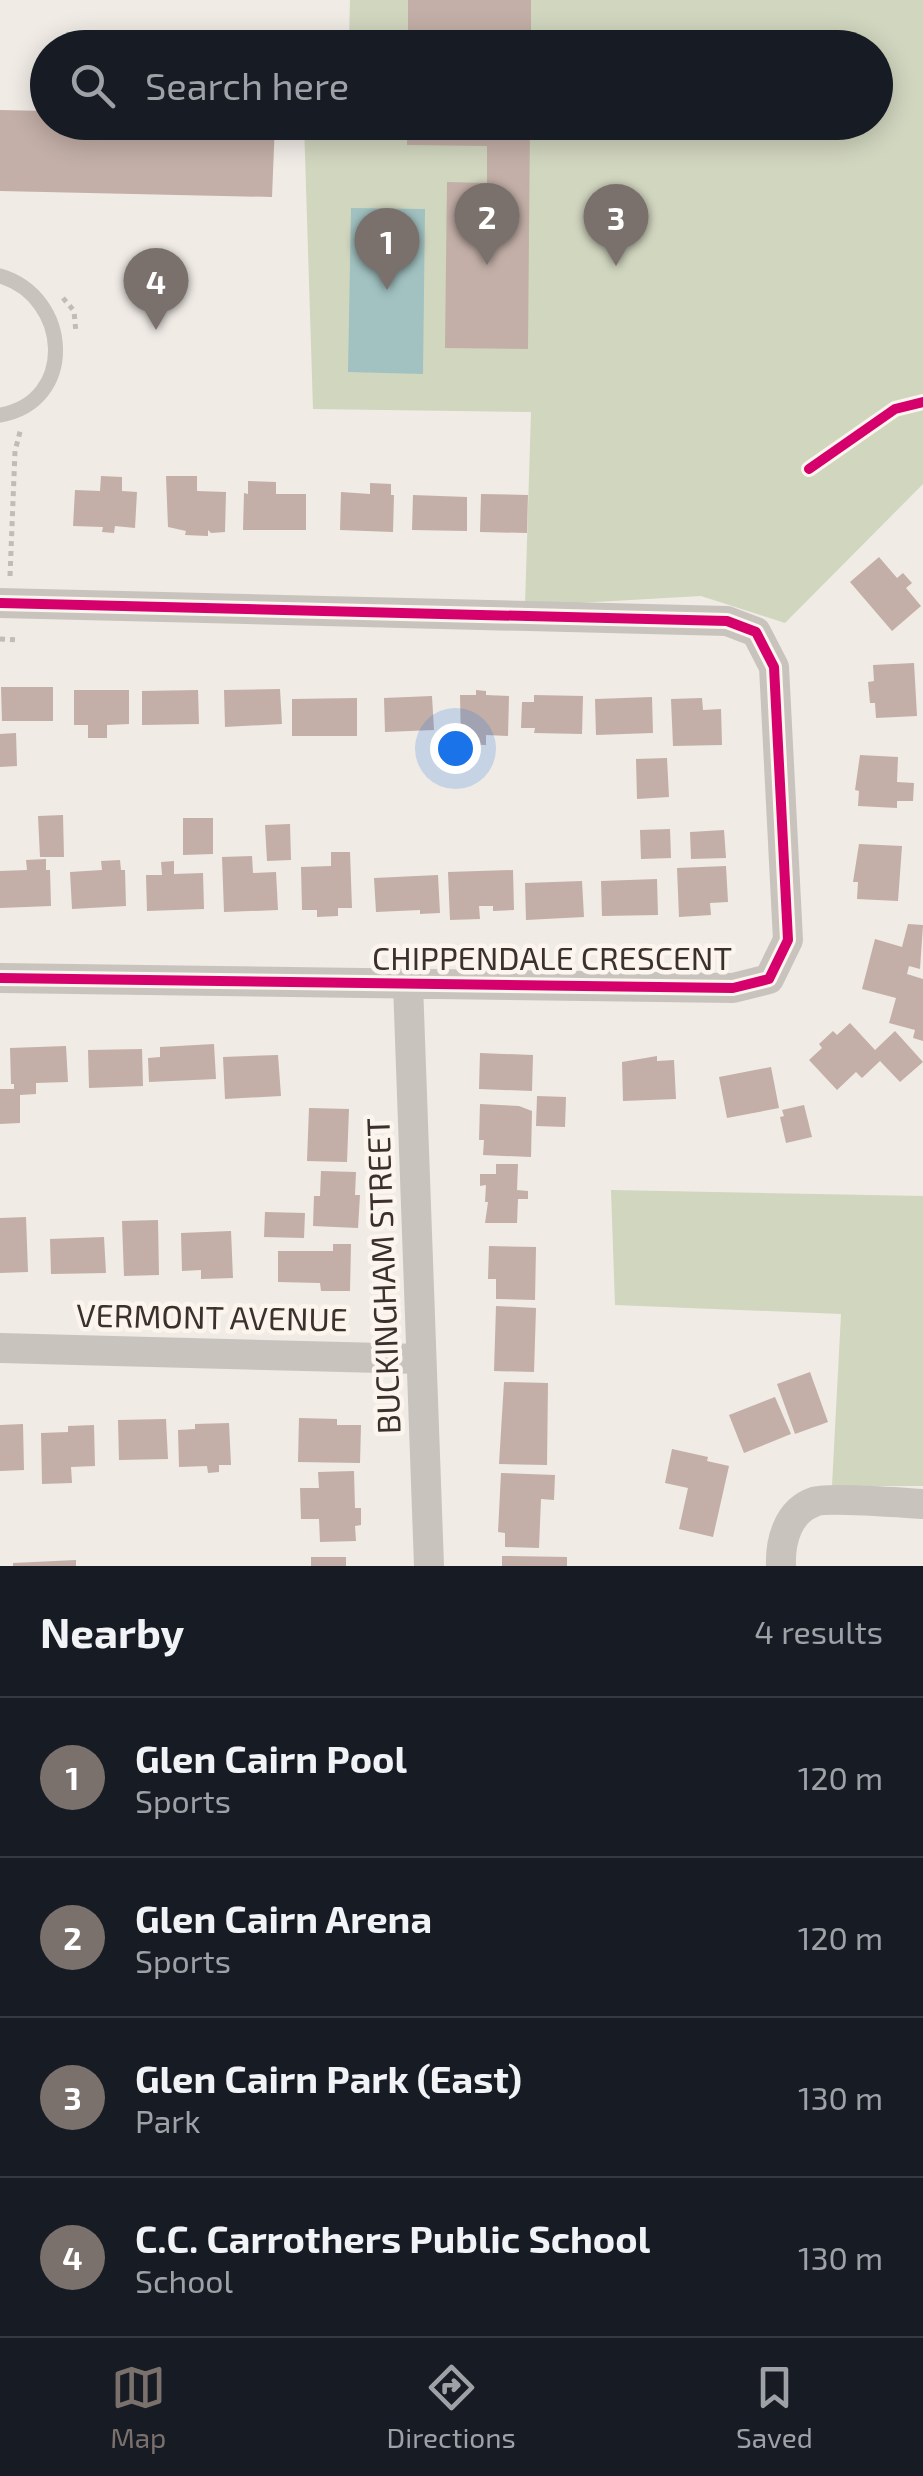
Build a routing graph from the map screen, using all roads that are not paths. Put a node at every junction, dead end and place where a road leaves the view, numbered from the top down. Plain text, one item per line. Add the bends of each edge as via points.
1 (0, 276) edge
2 (0, 415) edge
3 (4, 596) edge
4 (0, 978) edge
5 (408, 984) junction
6 (0, 1348) edge
7 (422, 1359) junction
8 (923, 1504) edge
9 (429, 1566) edge
10 (781, 1566) edge

1 - 2 lane via 43,304 56,344 47,381 34,398
3 - 5 street, CHIPPENDALE CRESCENT via 727,621 756,632 774,667 788,940 769,979 733,988
4 - 5 street, CHIPPENDALE CRESCENT
5 - 7 street, BUCKINGHAM STREET
6 - 7 street, VERMONT AVENUE
7 - 9 street, BUCKINGHAM STREET
8 - 10 street via 816,1500 792,1516

